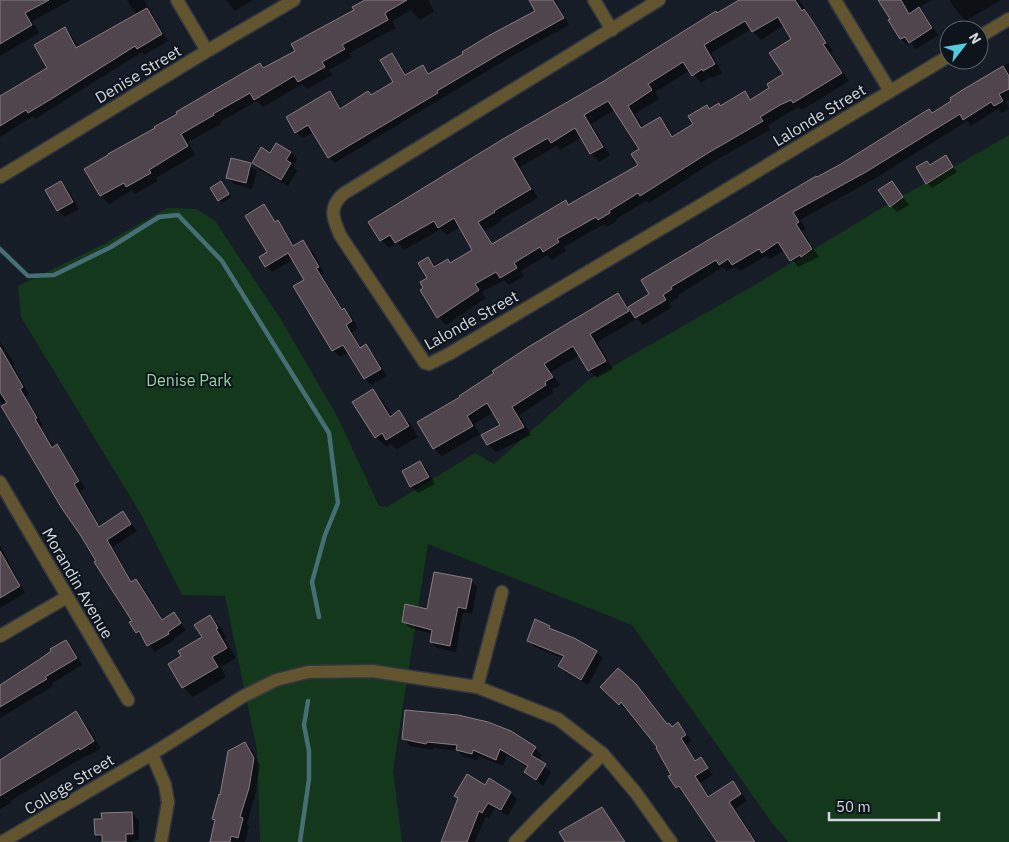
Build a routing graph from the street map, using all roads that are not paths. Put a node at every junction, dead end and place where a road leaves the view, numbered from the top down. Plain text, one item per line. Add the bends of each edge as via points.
1 (177, 0) edge
2 (294, 0) edge
3 (594, 0) edge
4 (660, 0) edge
5 (835, 0) edge
6 (1009, 19) edge
7 (612, 30) junction
8 (989, 32) edge
9 (207, 51) junction
10 (939, 62) edge
11 (890, 91) junction
12 (0, 177) edge
13 (0, 482) edge
14 (502, 592) dead end
15 (67, 597) junction
16 (0, 636) edge
17 (477, 687) junction
18 (128, 700) dead end
19 (152, 754) junction
20 (603, 754) junction
21 (2, 842) edge
22 (161, 842) edge
23 (515, 842) edge
24 (671, 842) edge

1 - 9 street
2 - 9 street, Denise Street
3 - 7 street
4 - 7 street
5 - 11 street
6 - 8 street
7 - 11 street, Lalonde Street via 343,194 333,207 340,235 425,363 449,354
9 - 12 street, Denise Street
10 - 11 street, Lalonde Street
13 - 15 street, Morandin Avenue
14 - 17 street
15 - 16 street
15 - 18 street, Morandin Avenue
17 - 19 street, College Street via 372,671 308,672 276,680 242,697
17 - 20 street, College Street via 558,719
19 - 21 street, College Street
19 - 22 street via 165,785 168,802
20 - 23 street
20 - 24 street, College Street

